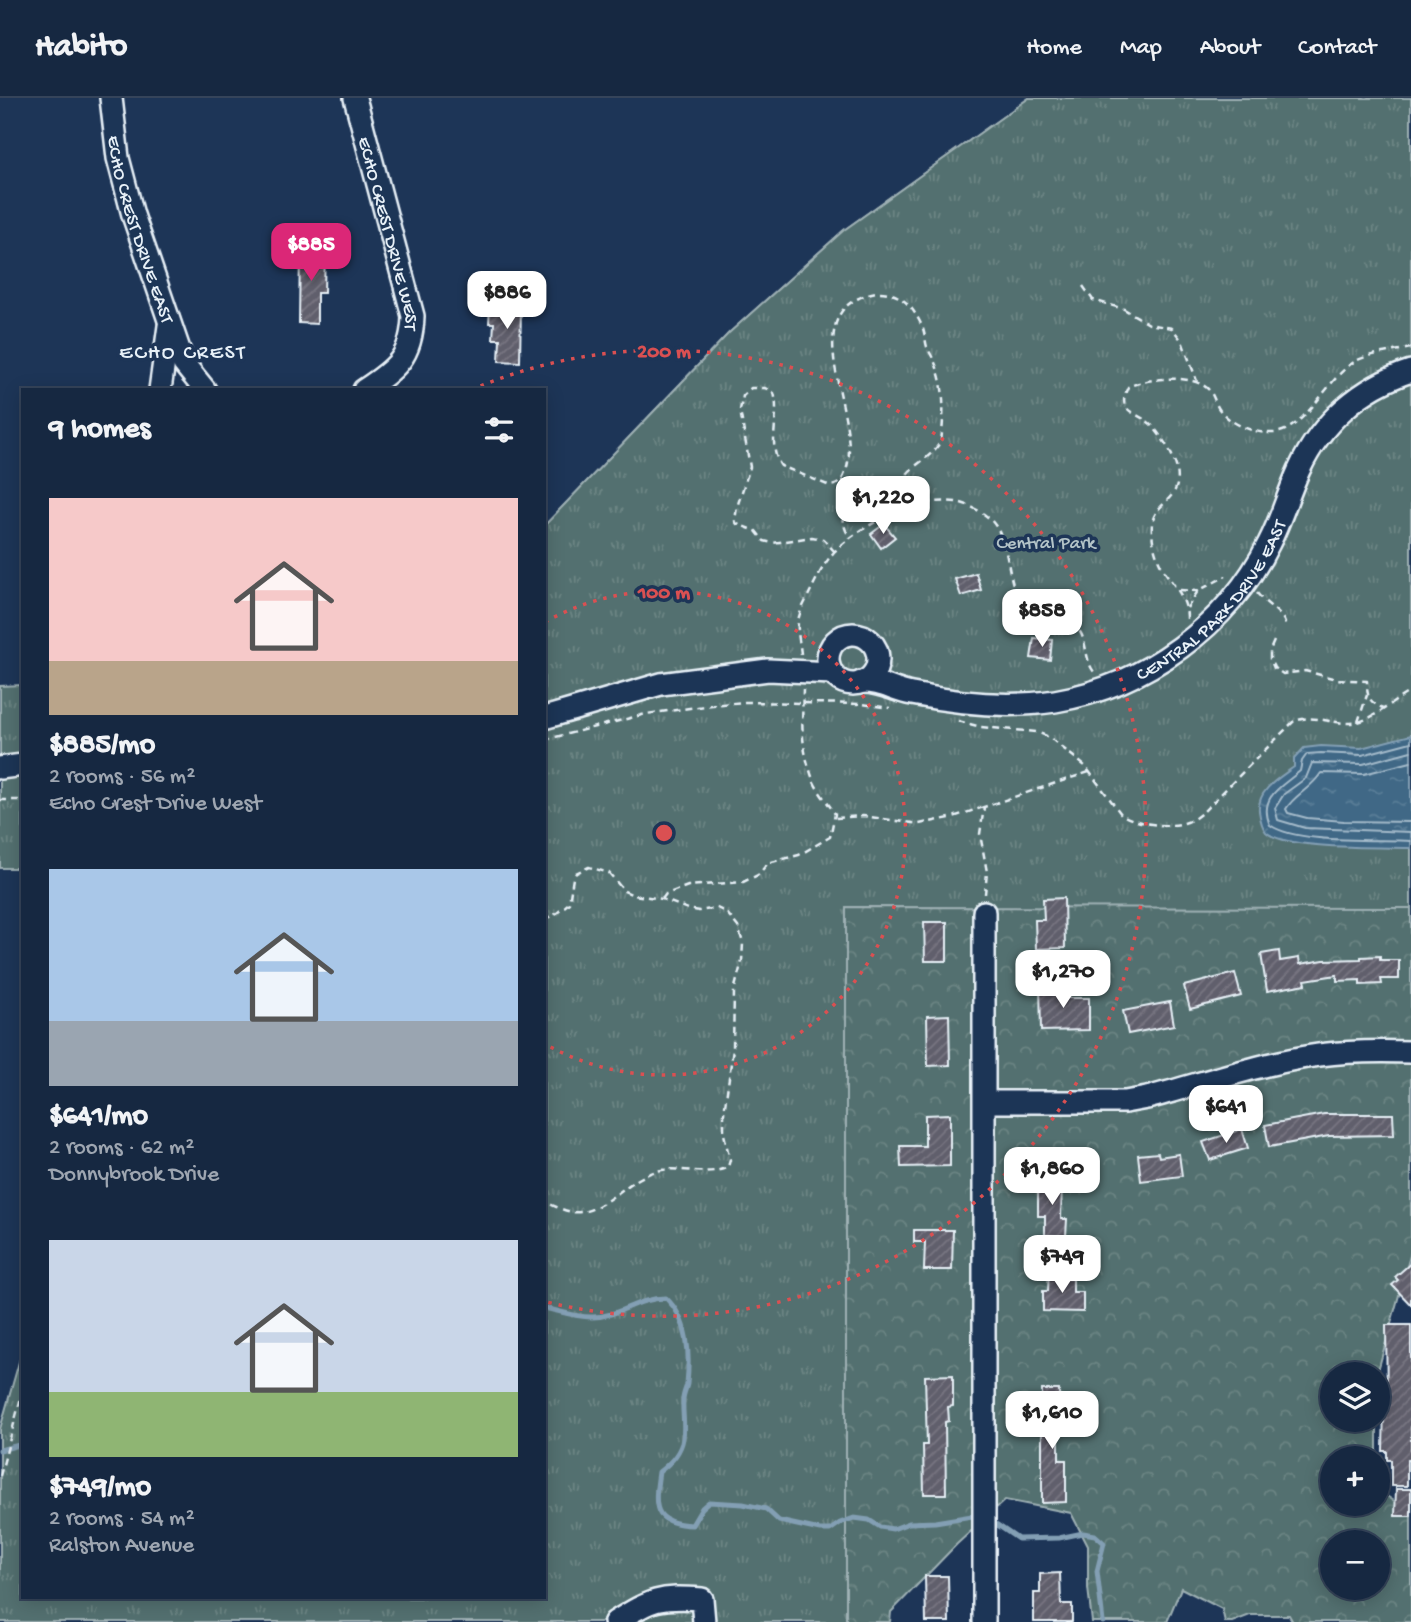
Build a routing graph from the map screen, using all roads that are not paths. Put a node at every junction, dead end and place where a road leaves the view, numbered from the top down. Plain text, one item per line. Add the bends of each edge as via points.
1 (111, 98) edge
2 (355, 98) edge
3 (169, 324) junction
4 (1411, 371) edge
5 (160, 388) edge
6 (203, 388) edge
7 (367, 388) edge
8 (832, 645) junction
9 (877, 654) junction
10 (768, 670) junction
11 (832, 673) junction
12 (861, 682) junction
13 (933, 696) junction
14 (546, 717) edge
15 (21, 765) edge
16 (0, 768) edge
17 (984, 912) road end
18 (1411, 1052) edge
19 (985, 1102) junction
20 (615, 1622) edge
21 (704, 1622) edge
22 (985, 1622) edge

1 - 3 street, ECHO CREST DRIVE EAST via 126,190
2 - 7 street, ECHO CREST DRIVE WEST via 413,316 410,344 399,365
3 - 5 street
3 - 6 street, ECHO CREST DRIVE EAST via 184,364
4 - 13 street, CENTRAL PARK DRIVE EAST via 1380,383 1326,427 1300,469 1251,575 1231,603 1171,654 1121,682 1070,698 997,705
8 - 9 street, CENTRAL PARK DRIVE EAST via 845,635 862,635
8 - 10 street, CENTRAL PARK DRIVE EAST
8 - 11 street via 828,659
9 - 12 street via 872,674
9 - 13 street, CENTRAL PARK DRIVE EAST via 896,673
10 - 11 street, CENTRAL PARK DRIVE EAST
10 - 14 street, CENTRAL PARK DRIVE EAST via 661,684
11 - 12 street, CENTRAL PARK DRIVE EAST via 845,682
12 - 13 street, CENTRAL PARK DRIVE EAST
15 - 16 street
17 - 19 street
18 - 19 street via 1317,1055 1125,1102
19 - 22 street
20 - 21 street via 643,1605 669,1597 702,1599

